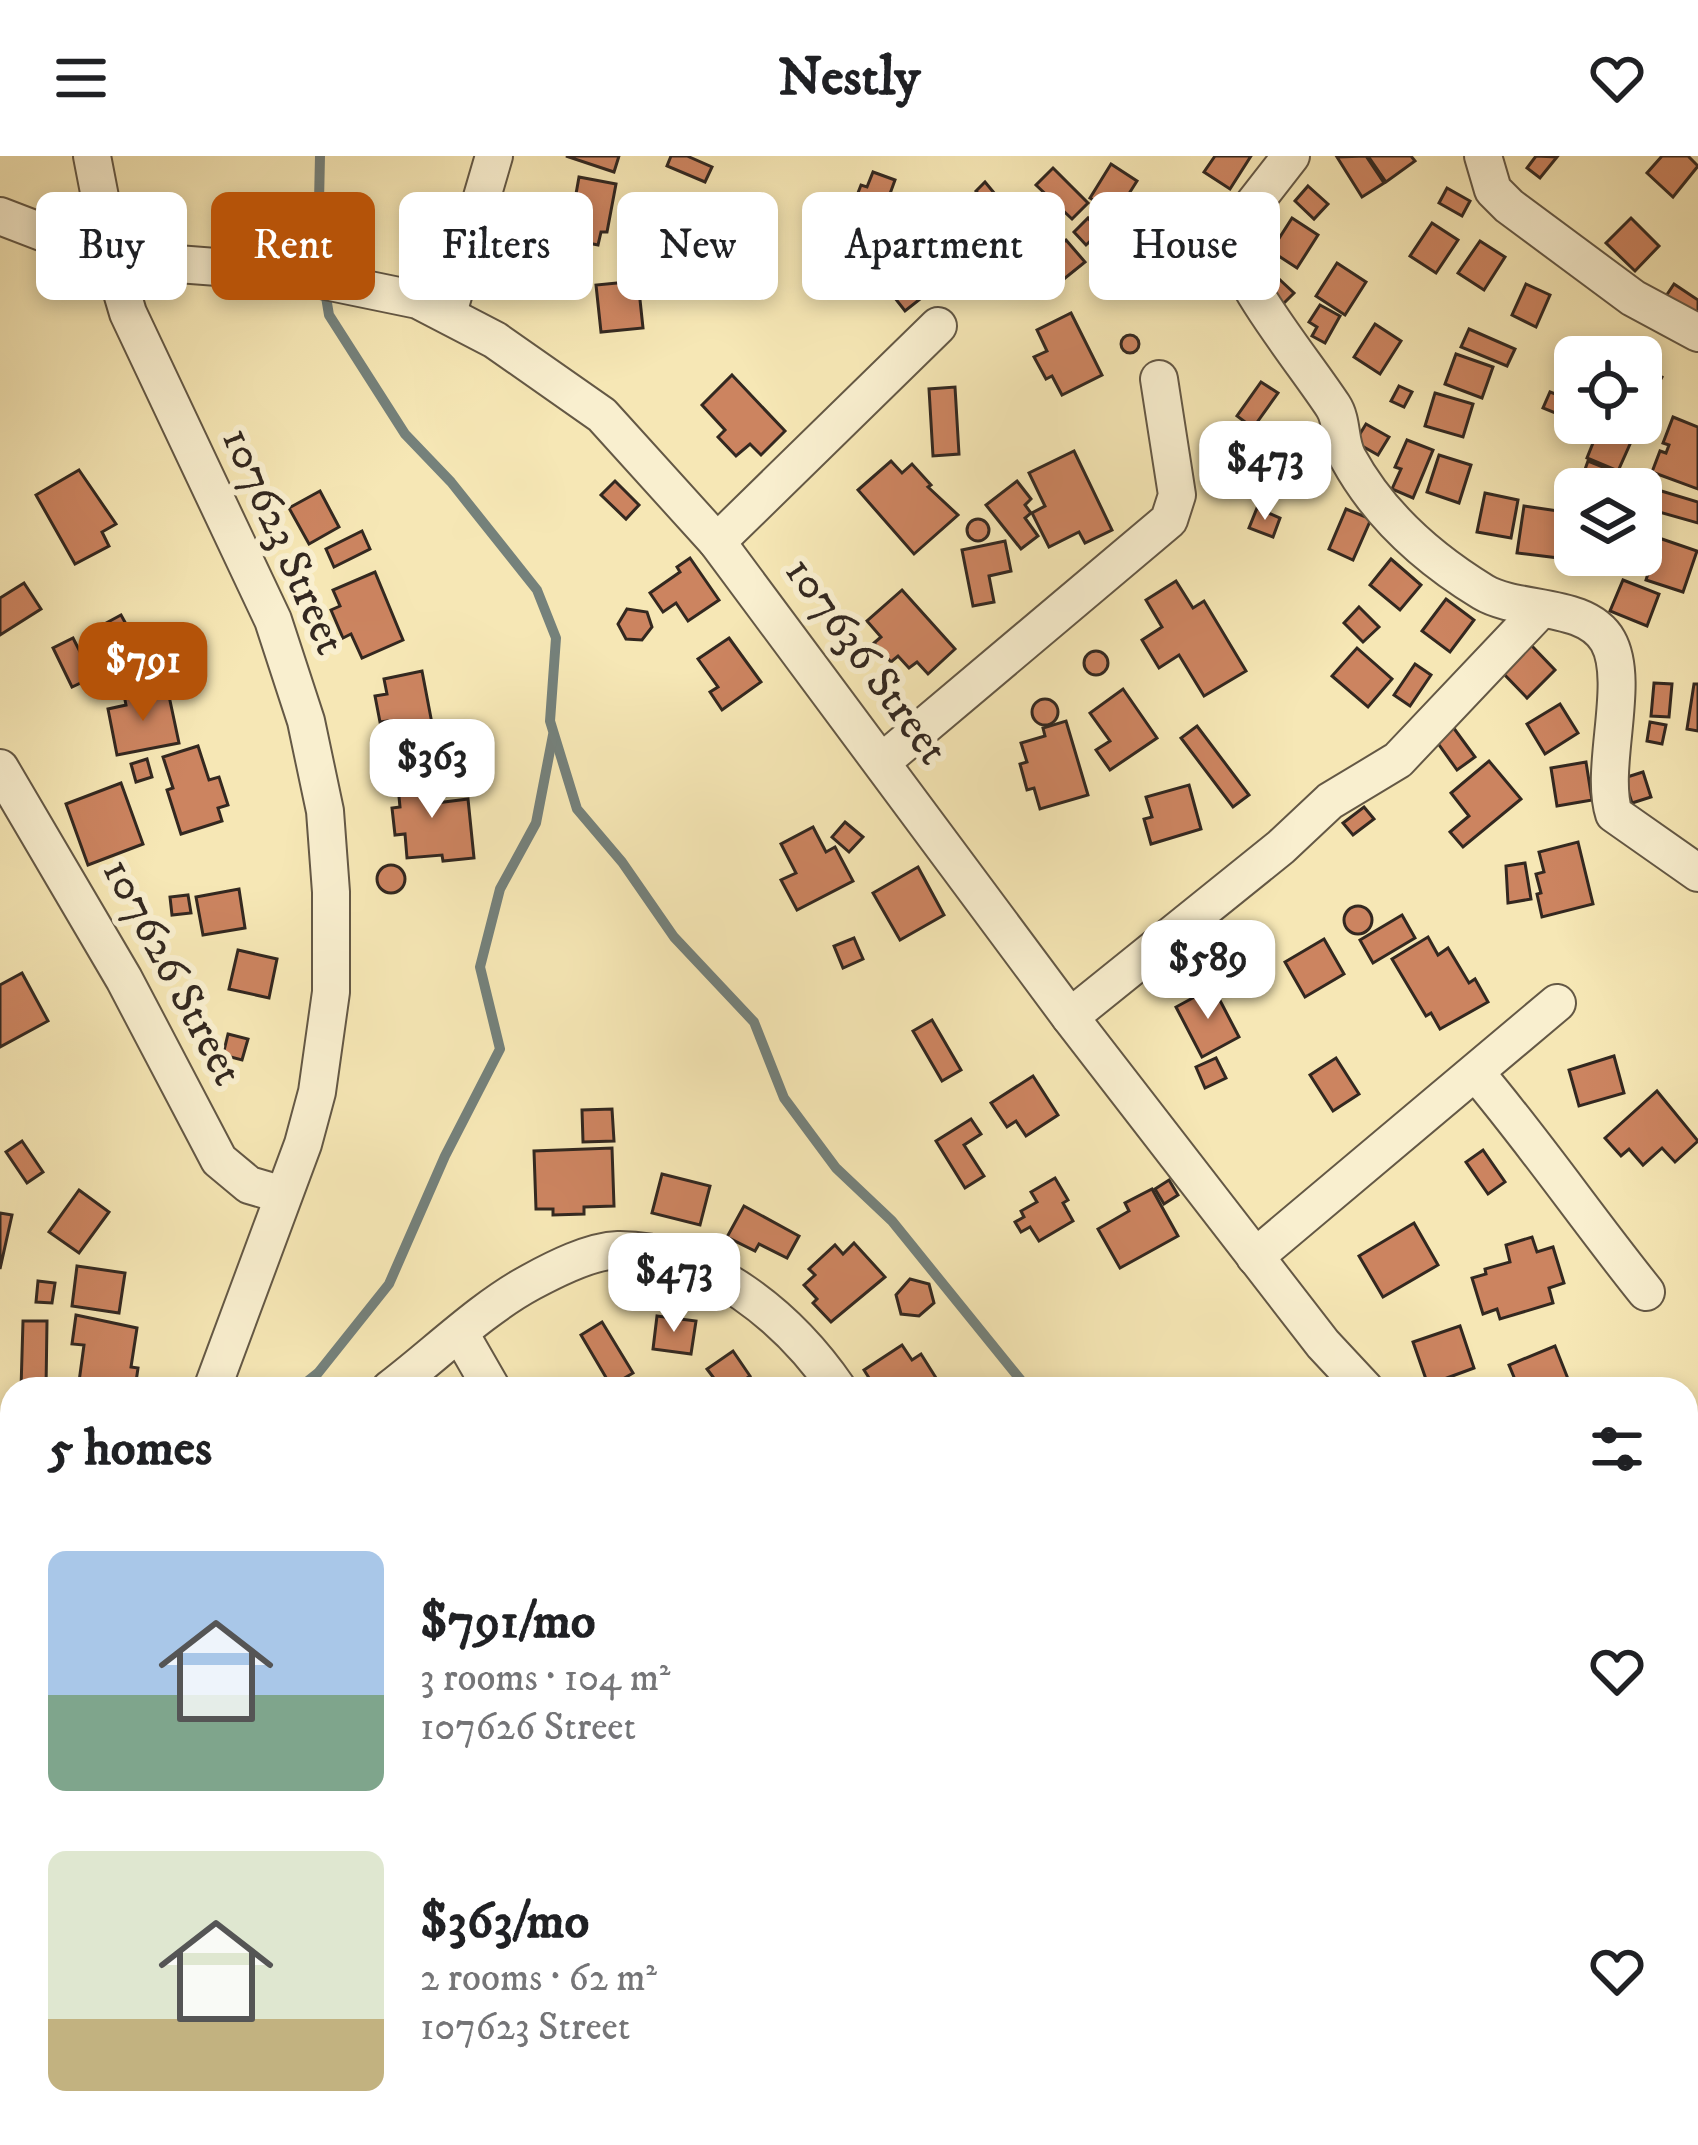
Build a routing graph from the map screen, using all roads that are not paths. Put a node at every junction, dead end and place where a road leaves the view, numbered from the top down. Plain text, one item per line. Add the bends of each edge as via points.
1 (92, 156) edge
2 (494, 156) edge
3 (1292, 156) edge
4 (1483, 156) edge
5 (99, 192) edge
6 (0, 216) edge
7 (36, 230) edge
8 (187, 265) edge
9 (125, 300) edge
10 (448, 313) junction
11 (938, 326) dead end
12 (1698, 333) edge
13 (1159, 379) dead end
14 (718, 542) junction
15 (1541, 609) junction
16 (883, 761) junction
17 (0, 768) edge
18 (1698, 873) edge
19 (1556, 1003) dead end
20 (1070, 1017) junction
21 (1477, 1073) junction
22 (283, 1195) junction
23 (1255, 1257) junction
24 (1646, 1292) dead end
25 (461, 1335) junction
26 (216, 1377) edge
27 (407, 1377) edge
28 (485, 1377) edge
29 (828, 1377) edge
30 (1355, 1377) edge

1 - 5 street, 107623 Street
2 - 10 street
3 - 15 street via 1234,229 1232,250 1336,410 1348,457 1399,528 1492,597
4 - 12 street via 1493,190 1509,206 1633,298
6 - 7 street, 107636 Street
8 - 10 street, 107636 Street via 354,285
9 - 22 street, 107623 Street via 273,620 325,811 332,992 303,1144
10 - 14 street, 107636 Street via 602,415
11 - 14 street
13 - 16 street via 1177,495 1169,520
14 - 16 street, 107636 Street
15 - 18 street via 1596,627 1611,645 1614,814
15 - 20 street via 1398,760 1330,801
16 - 20 street, 107636 Street
17 - 22 street, 107626 Street via 219,1160 249,1185
19 - 21 street
20 - 23 street, 107636 Street
21 - 23 street
21 - 24 street
22 - 26 street, 107623 Street
23 - 30 street, 107636 Street
25 - 27 street
25 - 28 street
25 - 29 street via 528,1284 616,1250 660,1256 736,1286

